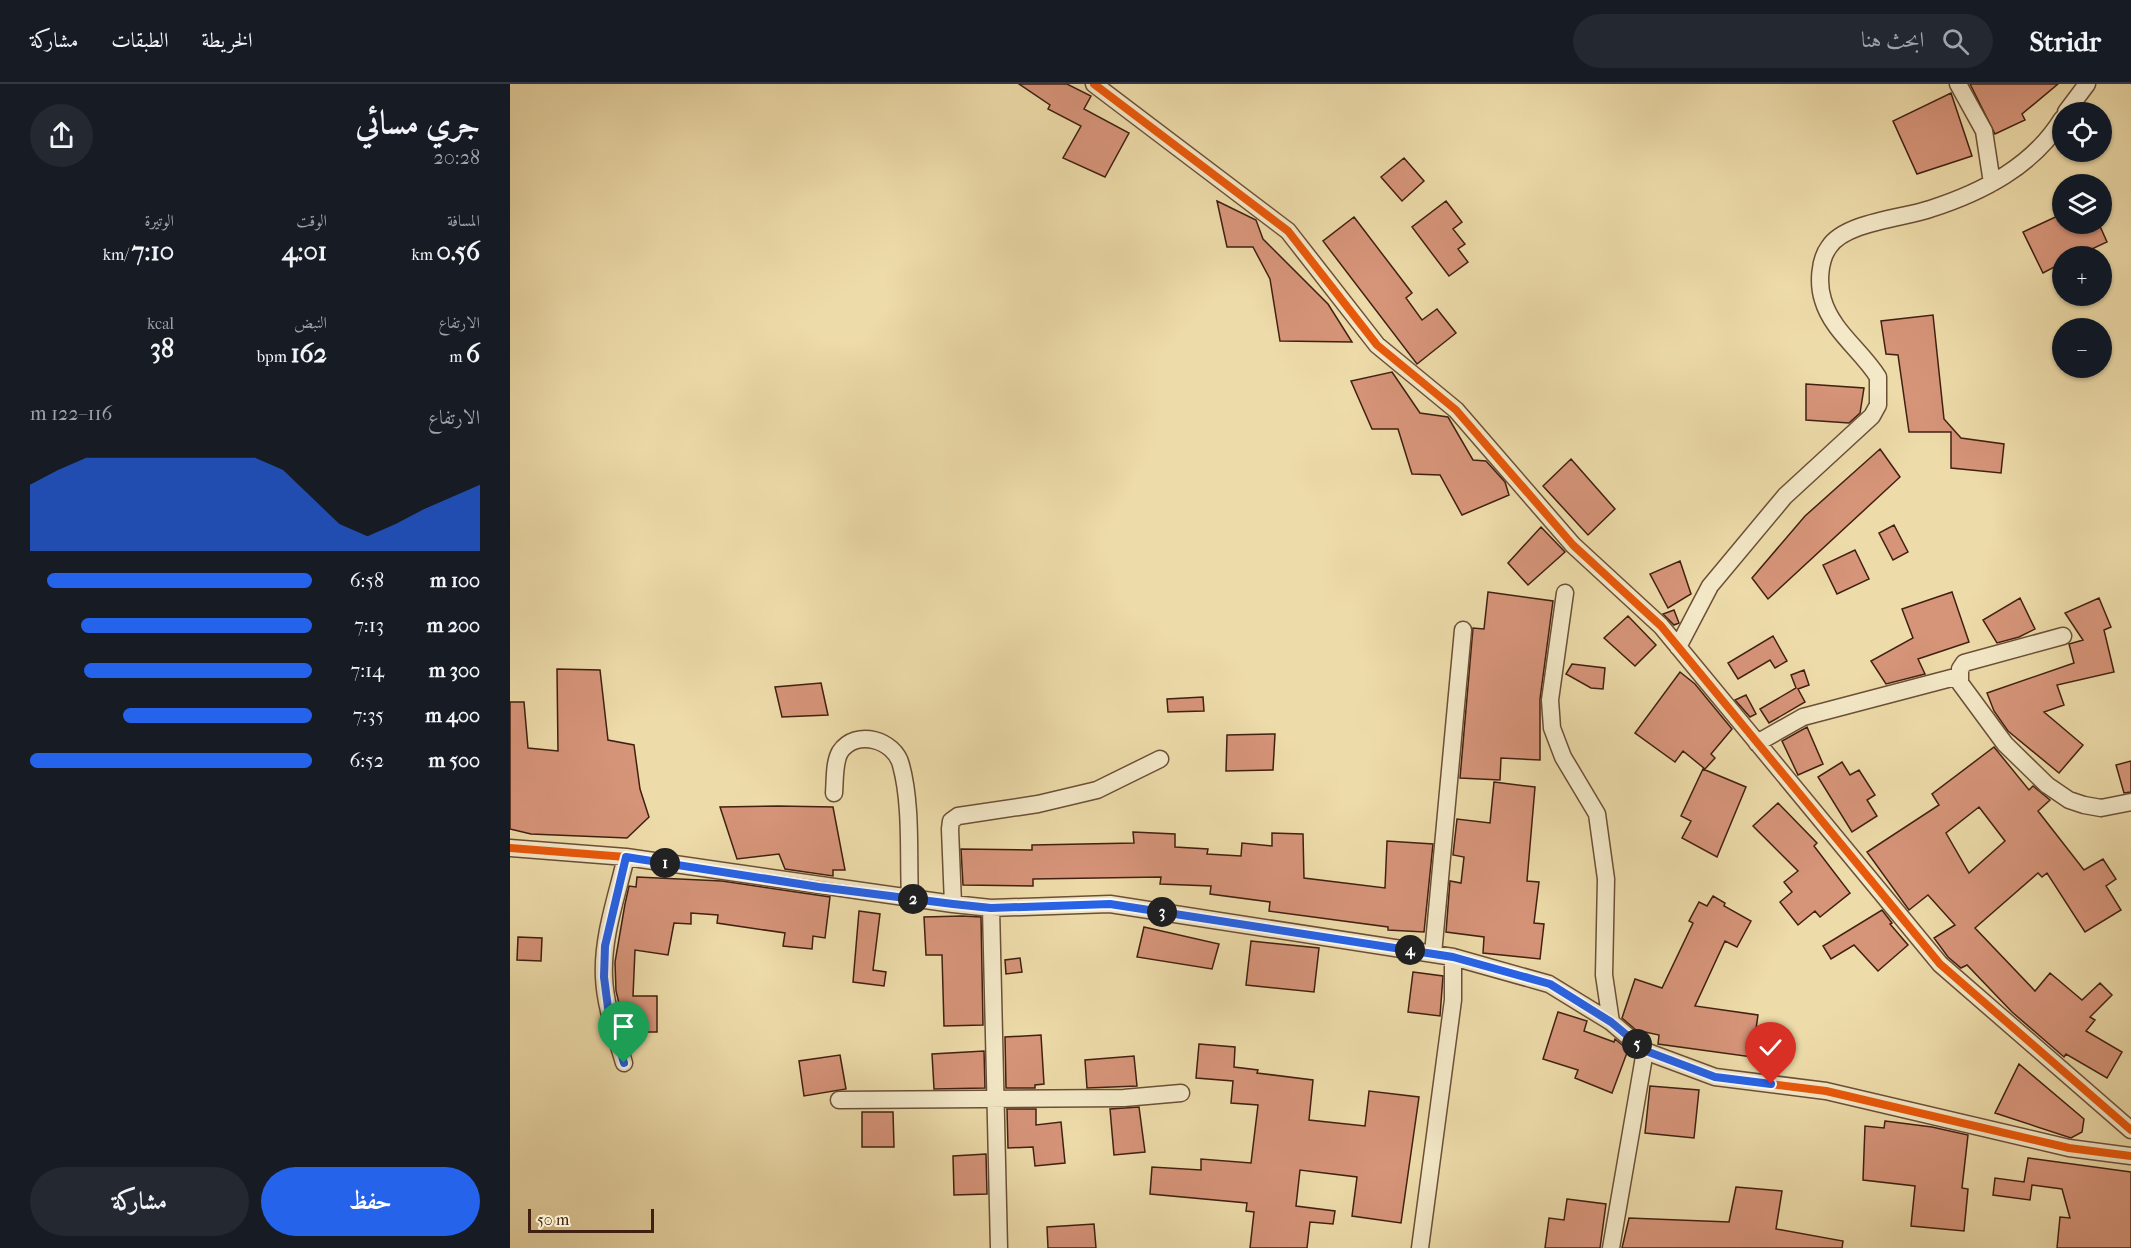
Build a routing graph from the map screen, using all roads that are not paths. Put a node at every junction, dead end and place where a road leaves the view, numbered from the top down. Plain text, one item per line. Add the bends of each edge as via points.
1 (1094, 84) edge
2 (1958, 84) edge
3 (2087, 84) edge
4 (2074, 102) edge
5 (2052, 136) edge
6 (1992, 183) junction
7 (1565, 593) dead end
8 (1463, 630) dead end
9 (2063, 636) dead end
10 (1678, 646) junction
11 (1959, 676) junction
12 (1757, 743) junction
13 (1160, 759) dead end
14 (834, 793) dead end
15 (2131, 802) edge
16 (510, 848) edge
17 (626, 857) junction
18 (910, 899) junction
19 (953, 904) junction
20 (991, 908) junction
21 (1433, 954) junction
22 (1453, 957) junction
23 (1611, 1022) junction
24 (1646, 1051) junction
25 (624, 1063) dead end
26 (1181, 1094) dead end
27 (839, 1100) dead end
28 (997, 1100) junction
29 (2131, 1130) edge
30 (2131, 1156) edge
31 (999, 1248) edge
32 (1420, 1248) edge
33 (1611, 1248) edge

1 - 10 street via 1288,231 1377,345 1456,410 1573,545
2 - 6 street via 1984,131
3 - 4 street
5 - 6 street via 2021,166
6 - 10 street via 1930,209 1861,227 1829,246 1820,277 1822,298 1838,328 1878,377 1878,405 1872,417 1785,496 1710,586
7 - 23 street via 1550,700 1552,728 1563,757 1597,814 1606,879 1604,975
8 - 21 street
9 - 11 street via 1965,663
10 - 12 street
11 - 12 street via 1803,717
11 - 15 street via 1960,684 2005,744 2047,785 2084,805 2101,808
12 - 29 street via 1940,964
13 - 19 street via 1097,790 958,816 951,821 950,829
14 - 18 street via 838,755 846,745 871,740 886,744 897,753 905,788
16 - 17 street
17 - 18 street
17 - 25 street via 605,946 604,977 608,1008
18 - 19 street
19 - 20 street
20 - 21 street via 1110,904
20 - 28 street
21 - 22 street
22 - 23 street via 1550,984
22 - 32 street via 1454,1000
23 - 24 street
24 - 30 street via 1715,1077 1826,1091 2069,1148
24 - 33 street
26 - 28 street
27 - 28 street
28 - 31 street

